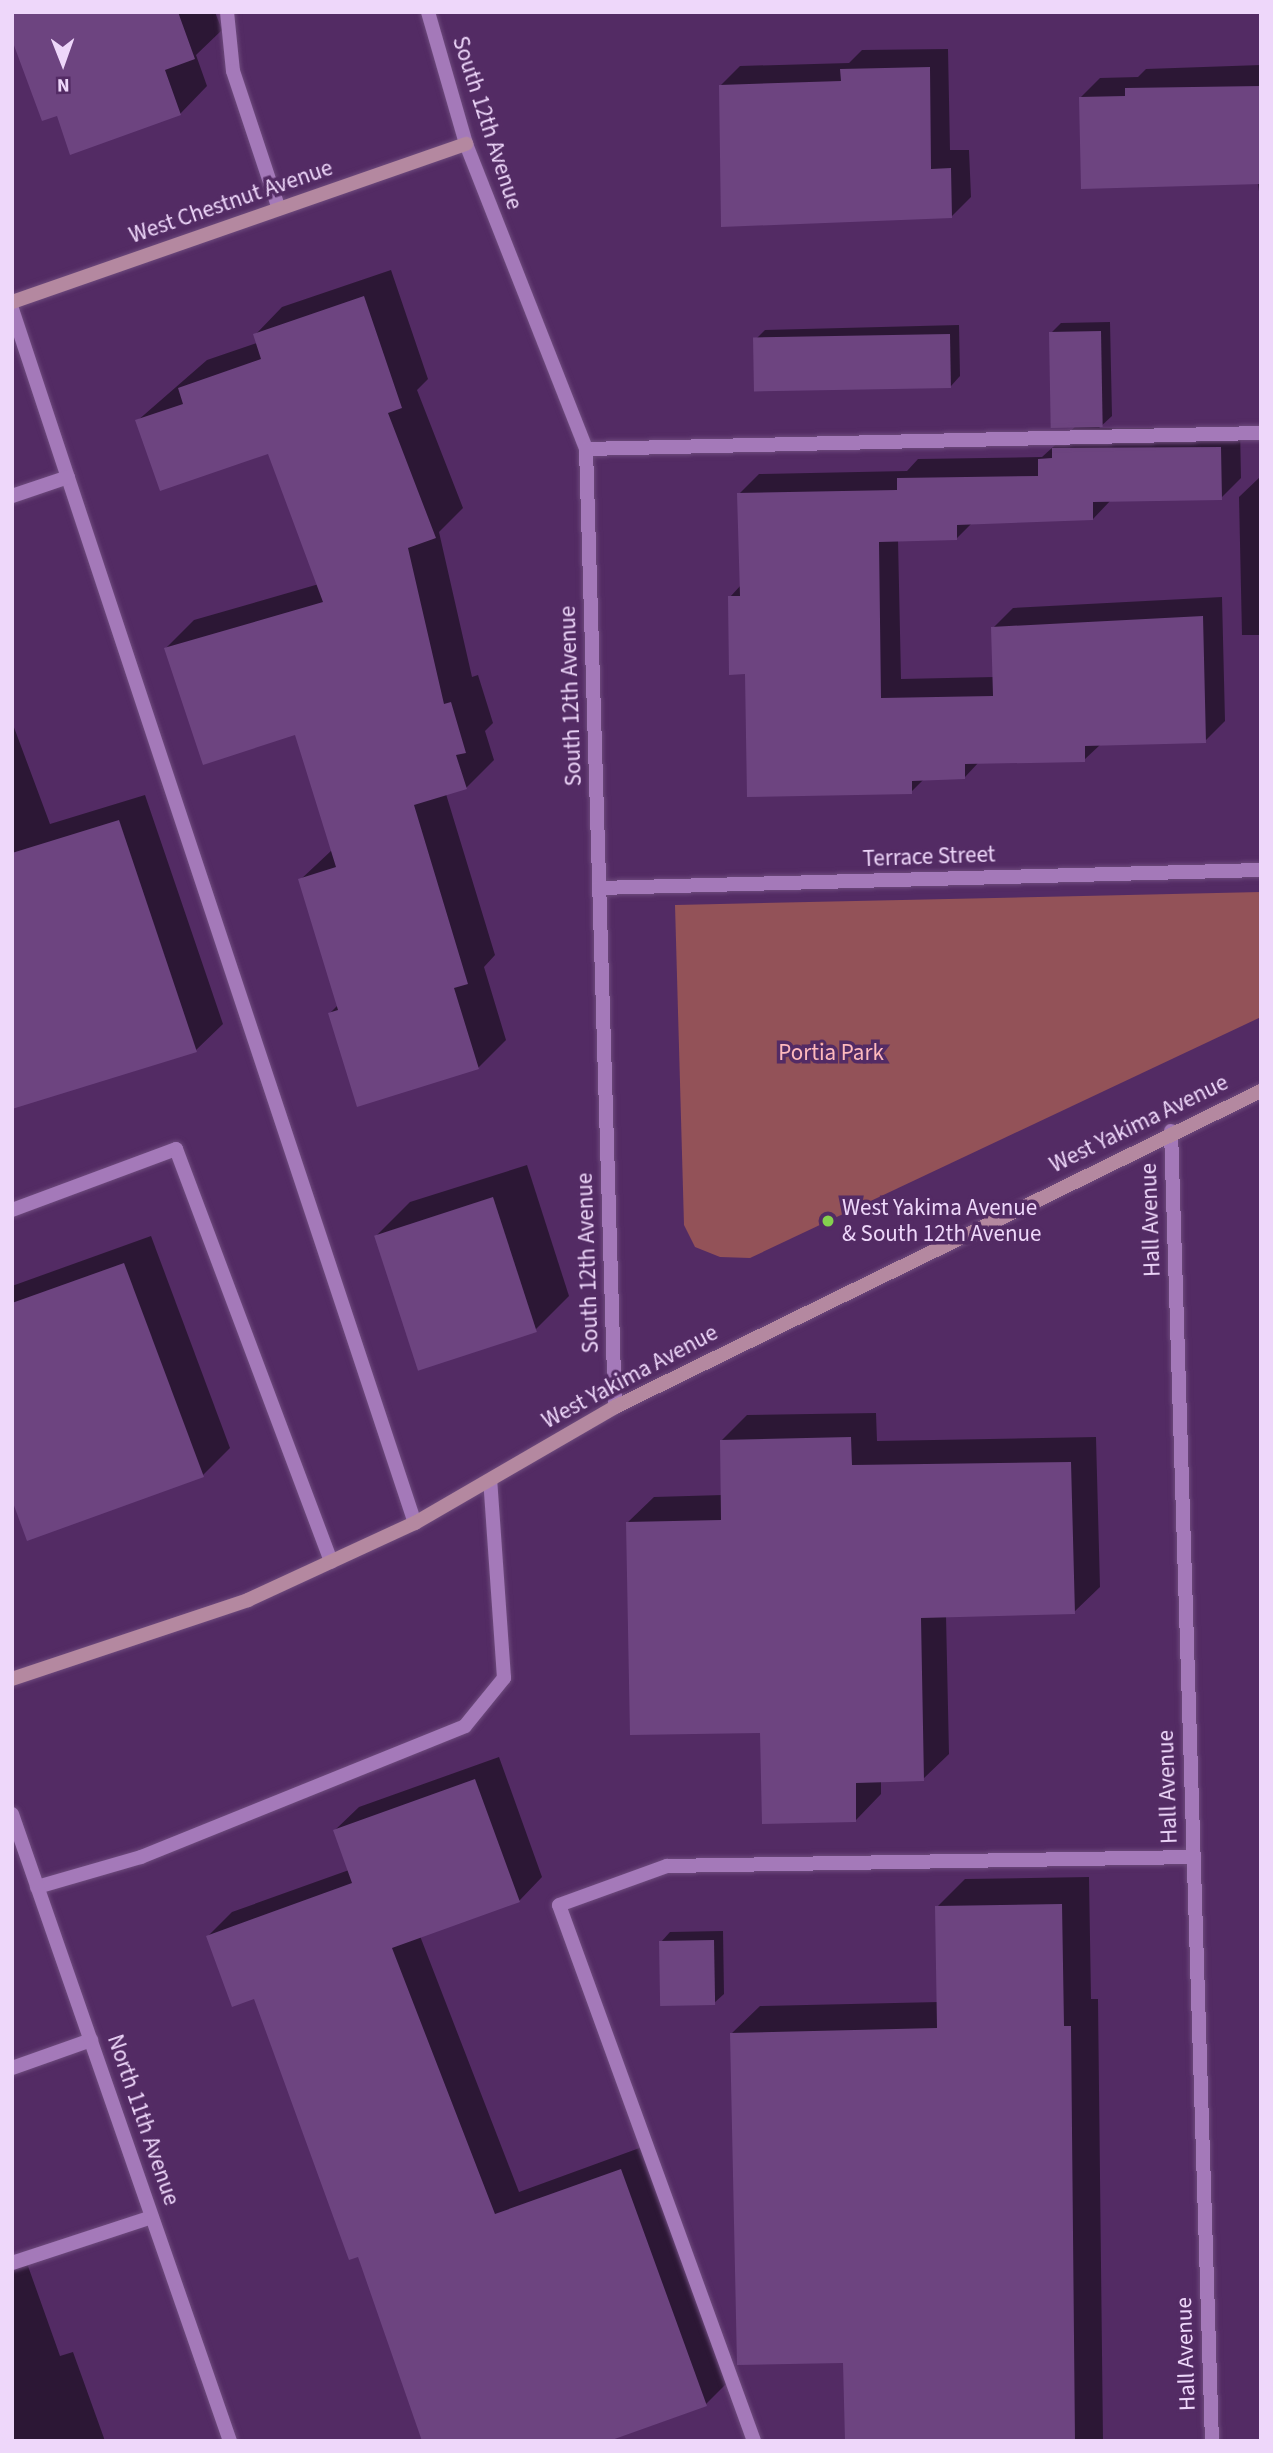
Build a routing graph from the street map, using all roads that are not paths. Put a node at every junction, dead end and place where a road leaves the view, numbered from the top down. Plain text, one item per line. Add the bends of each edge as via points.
1 (227, 12) edge
2 (428, 12) edge
3 (466, 144) junction
4 (279, 209) junction
5 (12, 302) edge
6 (12, 309) edge
7 (1261, 433) edge
8 (586, 449) junction
9 (68, 477) junction
10 (12, 496) edge
11 (1261, 870) edge
12 (599, 888) junction
13 (1261, 1091) edge
14 (1171, 1132) junction
15 (12, 1210) edge
16 (615, 1407) junction
17 (490, 1480) junction
18 (415, 1523) junction
19 (331, 1562) junction
20 (12, 1679) edge
21 (12, 1815) edge
22 (1193, 1857) junction
23 (37, 1887) junction
24 (90, 2040) junction
25 (12, 2068) edge
26 (152, 2217) junction
27 (12, 2263) edge
28 (230, 2441) edge
29 (754, 2441) edge
30 (1212, 2441) edge

1 - 4 street via 233,71
2 - 3 street, South 12th Avenue
3 - 4 main road, West Chestnut Avenue
3 - 8 street, South 12th Avenue
4 - 5 main road, West Chestnut Avenue
6 - 9 street
7 - 8 street
8 - 12 street, South 12th Avenue
9 - 10 street
9 - 18 street
11 - 12 street, Terrace Street
12 - 16 street, South 12th Avenue
13 - 14 main road, West Yakima Avenue
14 - 16 main road, West Yakima Avenue
14 - 22 street, Hall Avenue
15 - 19 street via 176,1149
16 - 17 main road, West Yakima Avenue
17 - 18 main road, West Yakima Avenue
17 - 23 street via 504,1678 465,1726 141,1857
18 - 19 main road, West Yakima Avenue
19 - 20 main road, West Yakima Avenue via 248,1600
21 - 23 street, North 11th Avenue
22 - 29 street via 667,1866 559,1905
22 - 30 street, Hall Avenue
23 - 24 street, North 11th Avenue
24 - 25 street
24 - 26 street, North 11th Avenue
26 - 27 street
26 - 28 street, North 11th Avenue

